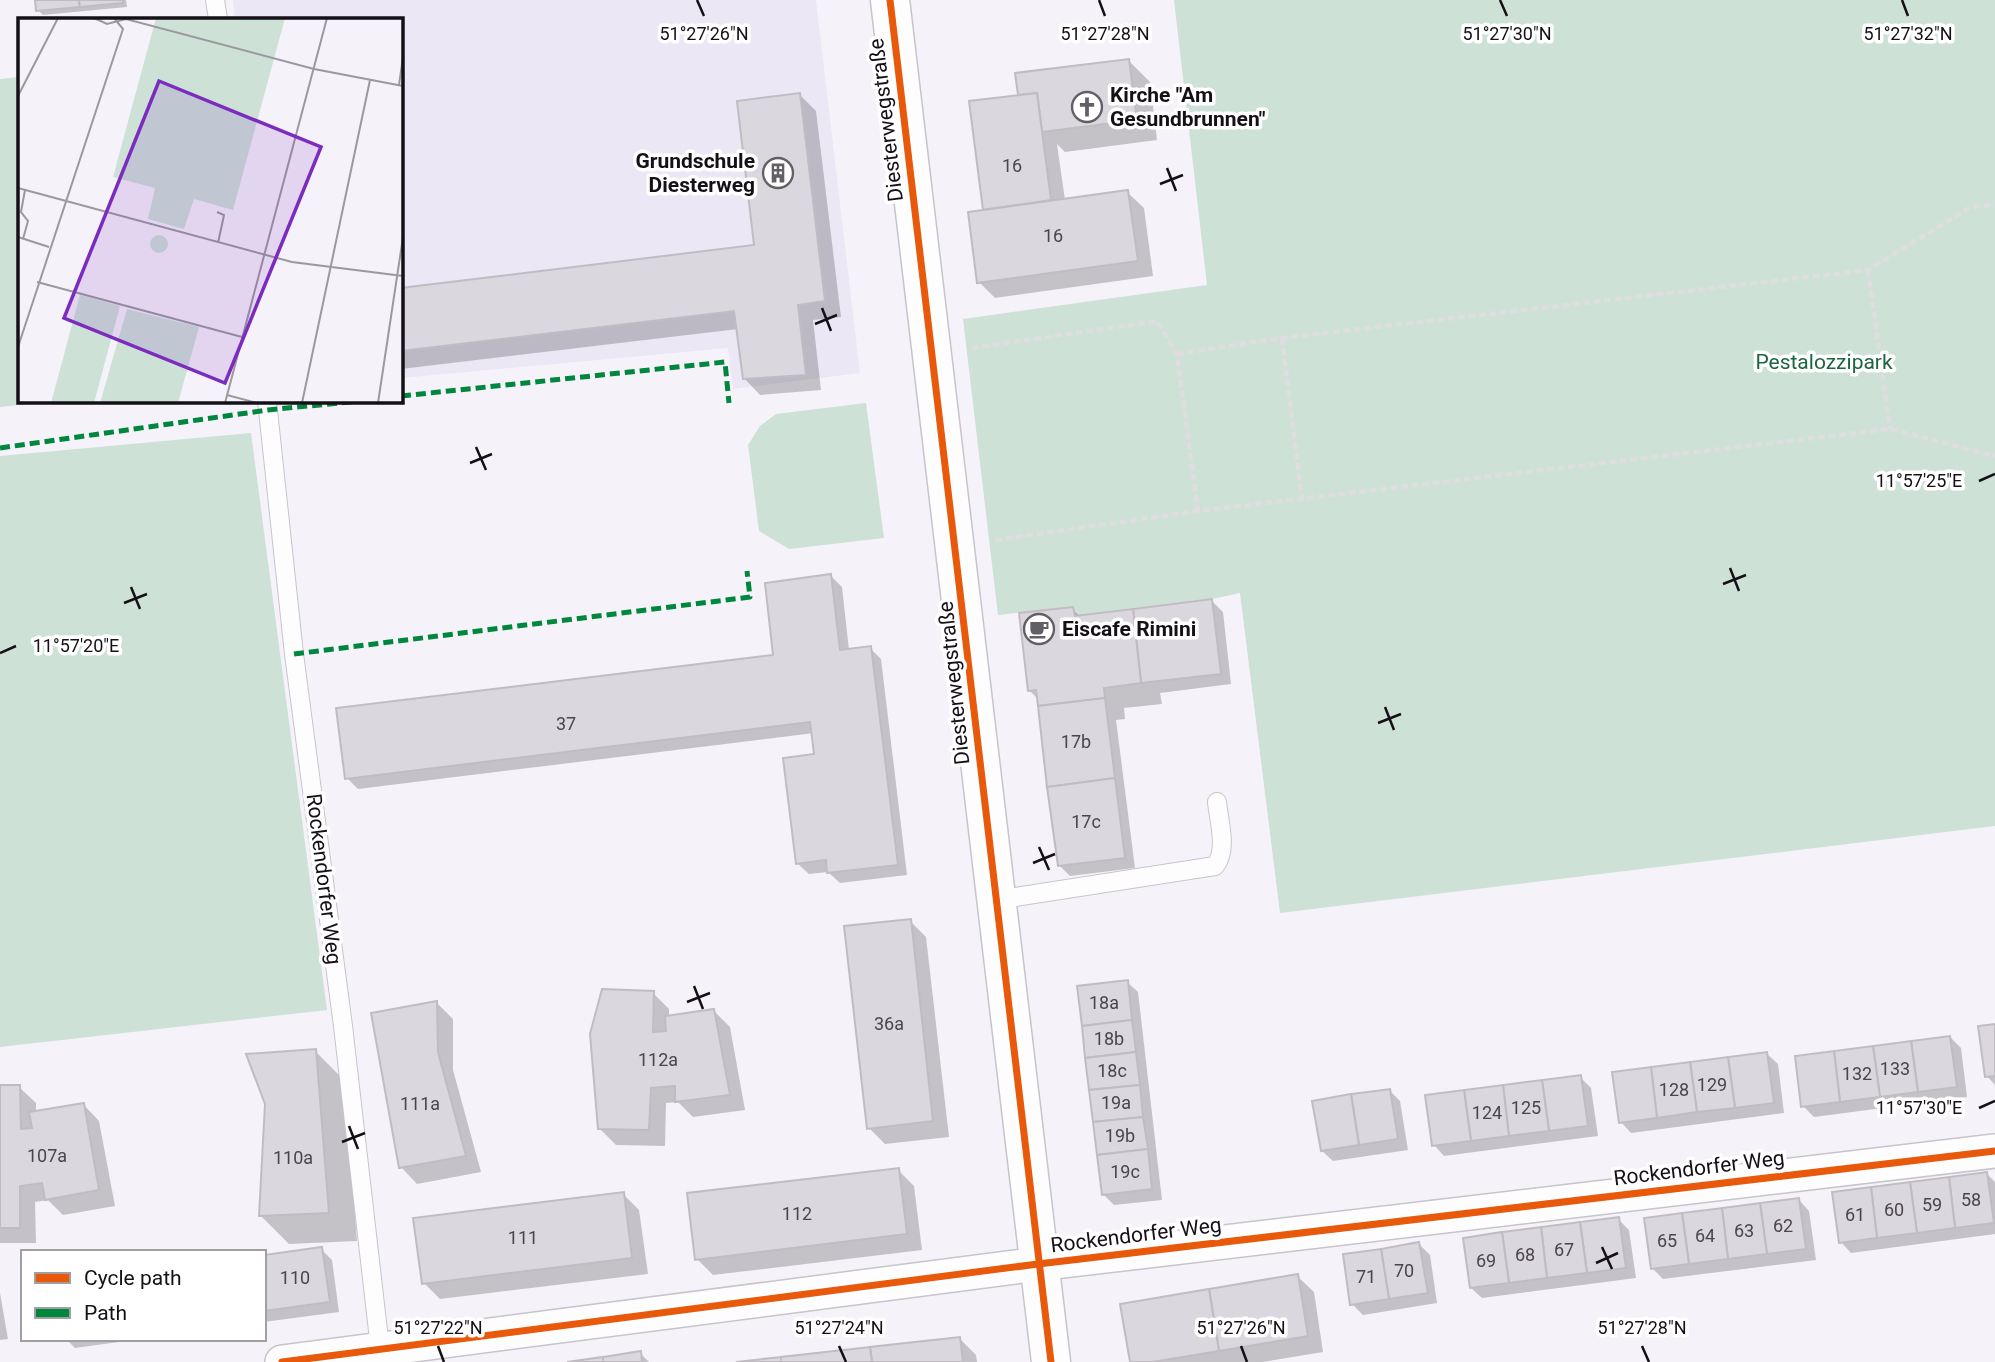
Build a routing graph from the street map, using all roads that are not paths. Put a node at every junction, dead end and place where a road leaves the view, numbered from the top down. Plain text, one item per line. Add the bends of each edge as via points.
1 (215, 0) edge
2 (890, 0) edge
3 (218, 18) edge
4 (267, 406) edge
5 (1217, 802) dead end
6 (996, 900) junction
7 (1995, 1151) edge
8 (1038, 1264) junction
9 (380, 1348) junction
10 (282, 1362) edge
11 (1051, 1362) edge

1 - 3 lane
2 - 6 street, Diesterwegstraße
4 - 9 lane, Rockendorfer Weg
5 - 6 lane via 1222,849 1214,866
6 - 8 street, Diesterwegstraße
7 - 8 street, Rockendorfer Weg
8 - 9 street, Rockendorfer Weg
8 - 11 street, Diesterwegstraße
9 - 10 street, Rockendorfer Weg

